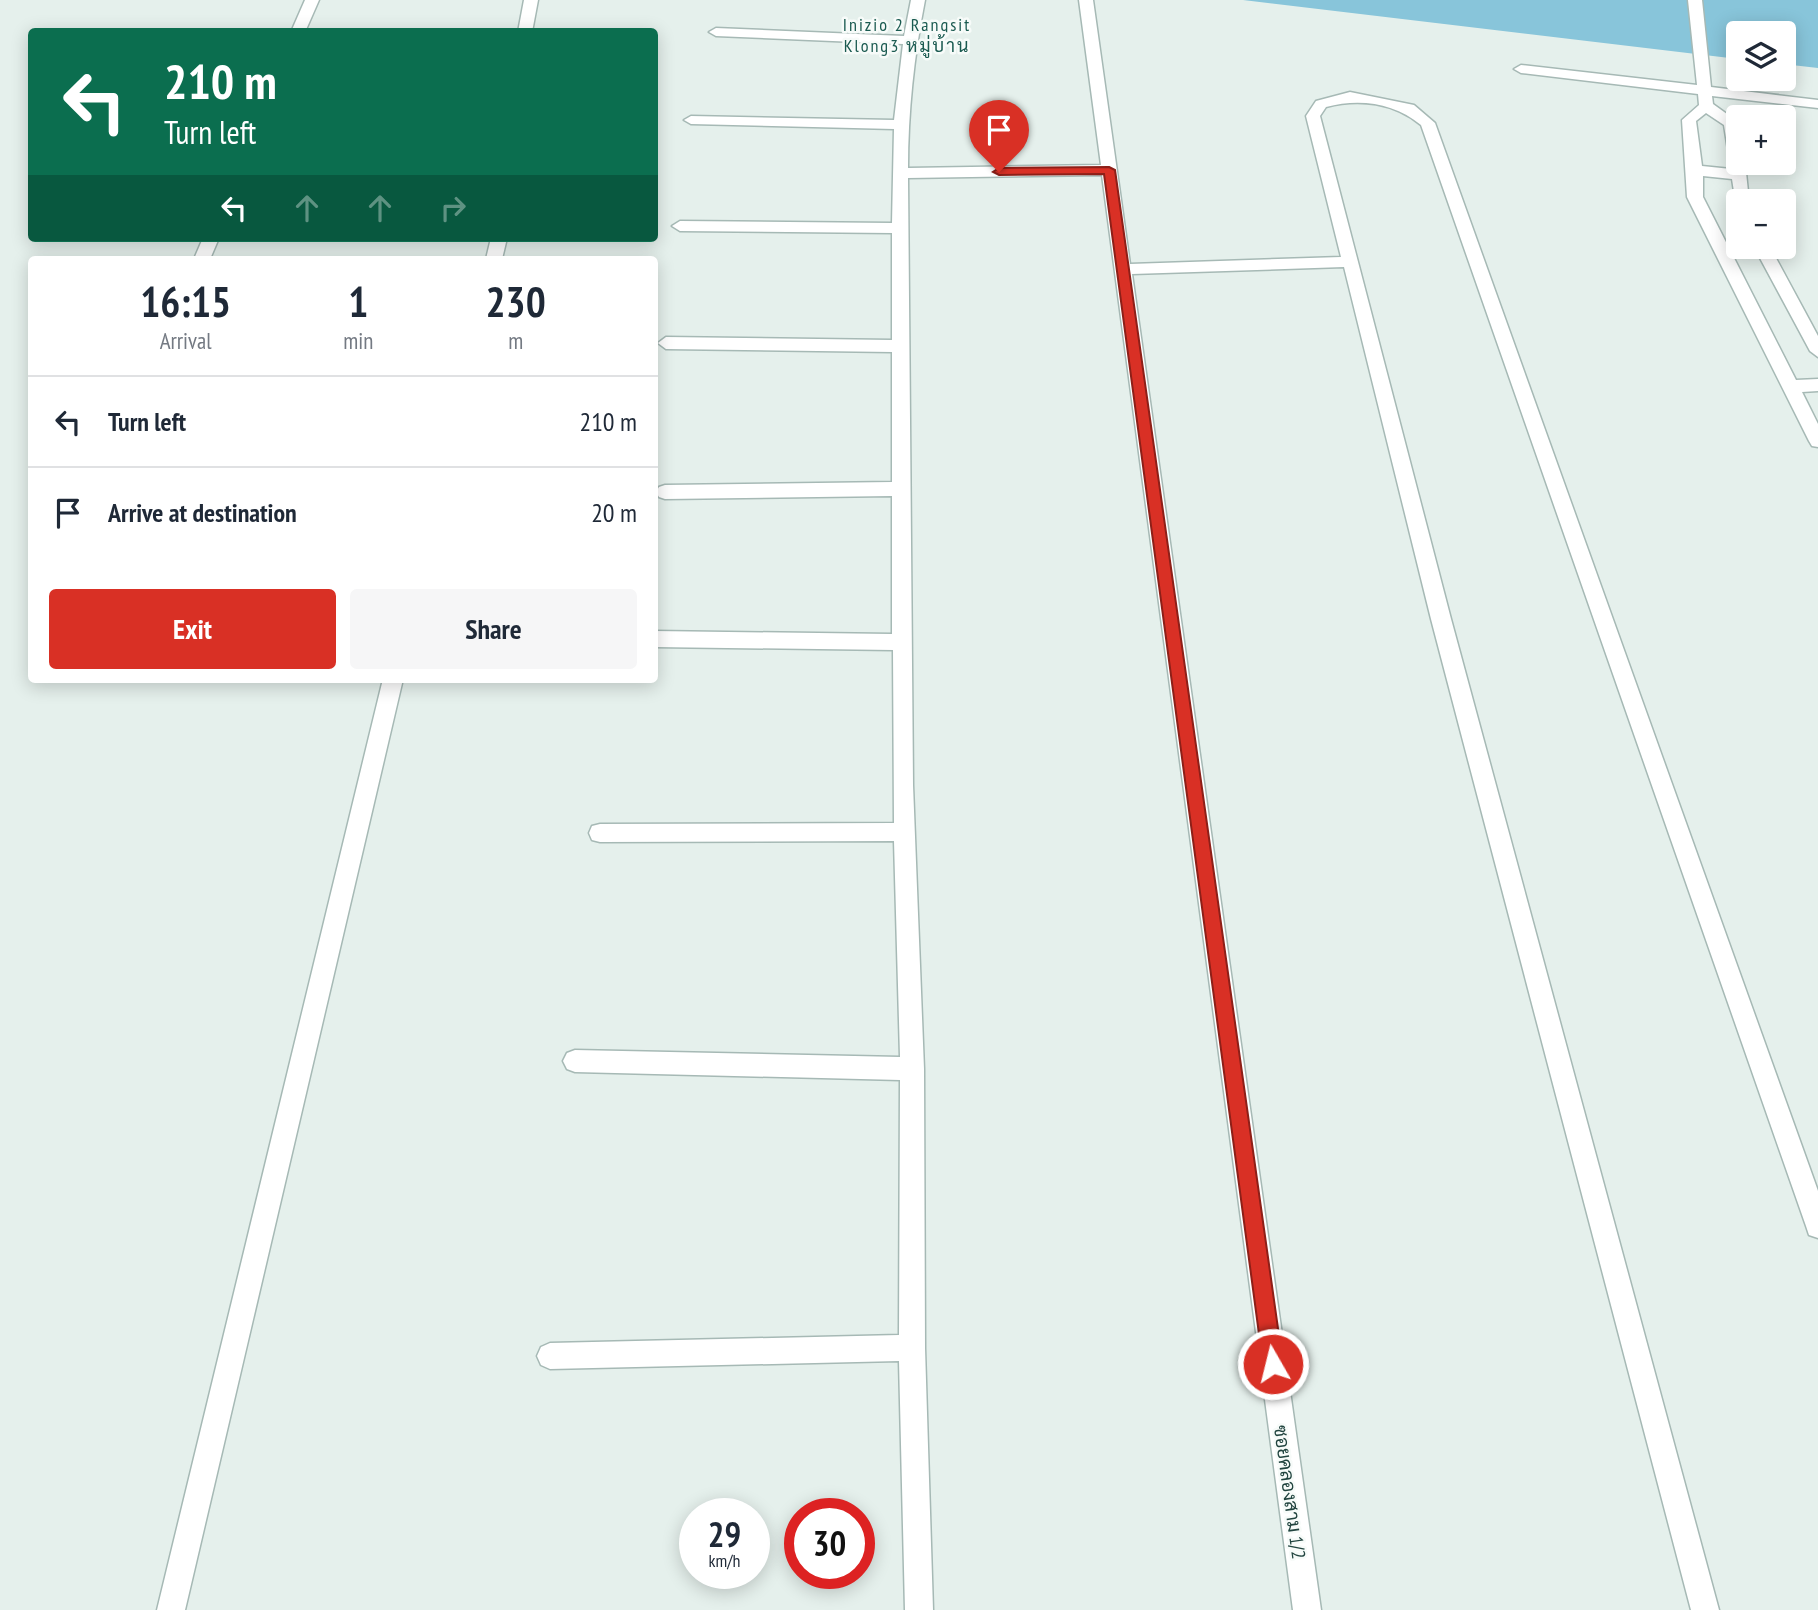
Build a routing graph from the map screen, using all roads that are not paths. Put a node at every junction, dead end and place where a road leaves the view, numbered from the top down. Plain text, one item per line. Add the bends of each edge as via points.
1 (312, 0) edge
2 (531, 0) edge
3 (918, 0) edge
4 (1086, 0) edge
5 (1695, 0) edge
6 (300, 28) edge
7 (526, 28) edge
8 (716, 32) dead end
9 (910, 40) junction
10 (1521, 69) dead end
11 (1705, 98) junction
12 (1818, 104) edge
13 (1726, 118) edge
14 (691, 120) dead end
15 (901, 125) junction
16 (1726, 167) edge
17 (1109, 170) junction
18 (1695, 170) junction
19 (900, 173) junction
20 (680, 226) dead end
21 (900, 228) junction
22 (1768, 259) edge
23 (1350, 262) junction
24 (1123, 269) junction
25 (666, 344) dead end
26 (902, 346) junction
27 (1818, 351) edge
28 (1791, 386) junction
29 (1818, 386) edge
30 (1818, 441) edge
31 (901, 489) junction
32 (665, 492) dead end
33 (658, 639) edge
34 (902, 642) junction
35 (392, 683) edge
36 (905, 832) junction
37 (600, 833) dead end
38 (575, 1061) dead end
39 (912, 1069) junction
40 (1818, 1226) edge
41 (912, 1348) junction
42 (550, 1356) dead end
43 (171, 1610) edge
44 (919, 1610) edge
45 (1307, 1610) edge
46 (1705, 1610) edge

1 - 6 street
2 - 7 street
3 - 9 street
4 - 17 street, ซอยคลองสาม 1/2
5 - 11 street
8 - 9 street
9 - 15 street
10 - 11 street
11 - 12 street
11 - 13 street
11 - 18 street via 1689,120
14 - 15 street
15 - 19 street
16 - 18 street
17 - 19 street
17 - 24 street, ซอยคลองสาม 1/2
18 - 28 street via 1695,197
19 - 21 street
20 - 21 street
21 - 26 street
22 - 27 street
23 - 24 street
23 - 40 street via 1313,116 1321,104 1350,96 1409,108 1428,123
23 - 46 street
24 - 45 street, ซอยคลองสาม 1/2
25 - 26 street
26 - 31 street
28 - 29 street
28 - 30 street
31 - 32 street
31 - 34 street
33 - 34 street
34 - 36 street
35 - 43 street
36 - 37 street
36 - 39 street
38 - 39 street
39 - 41 street
41 - 42 street
41 - 44 street

